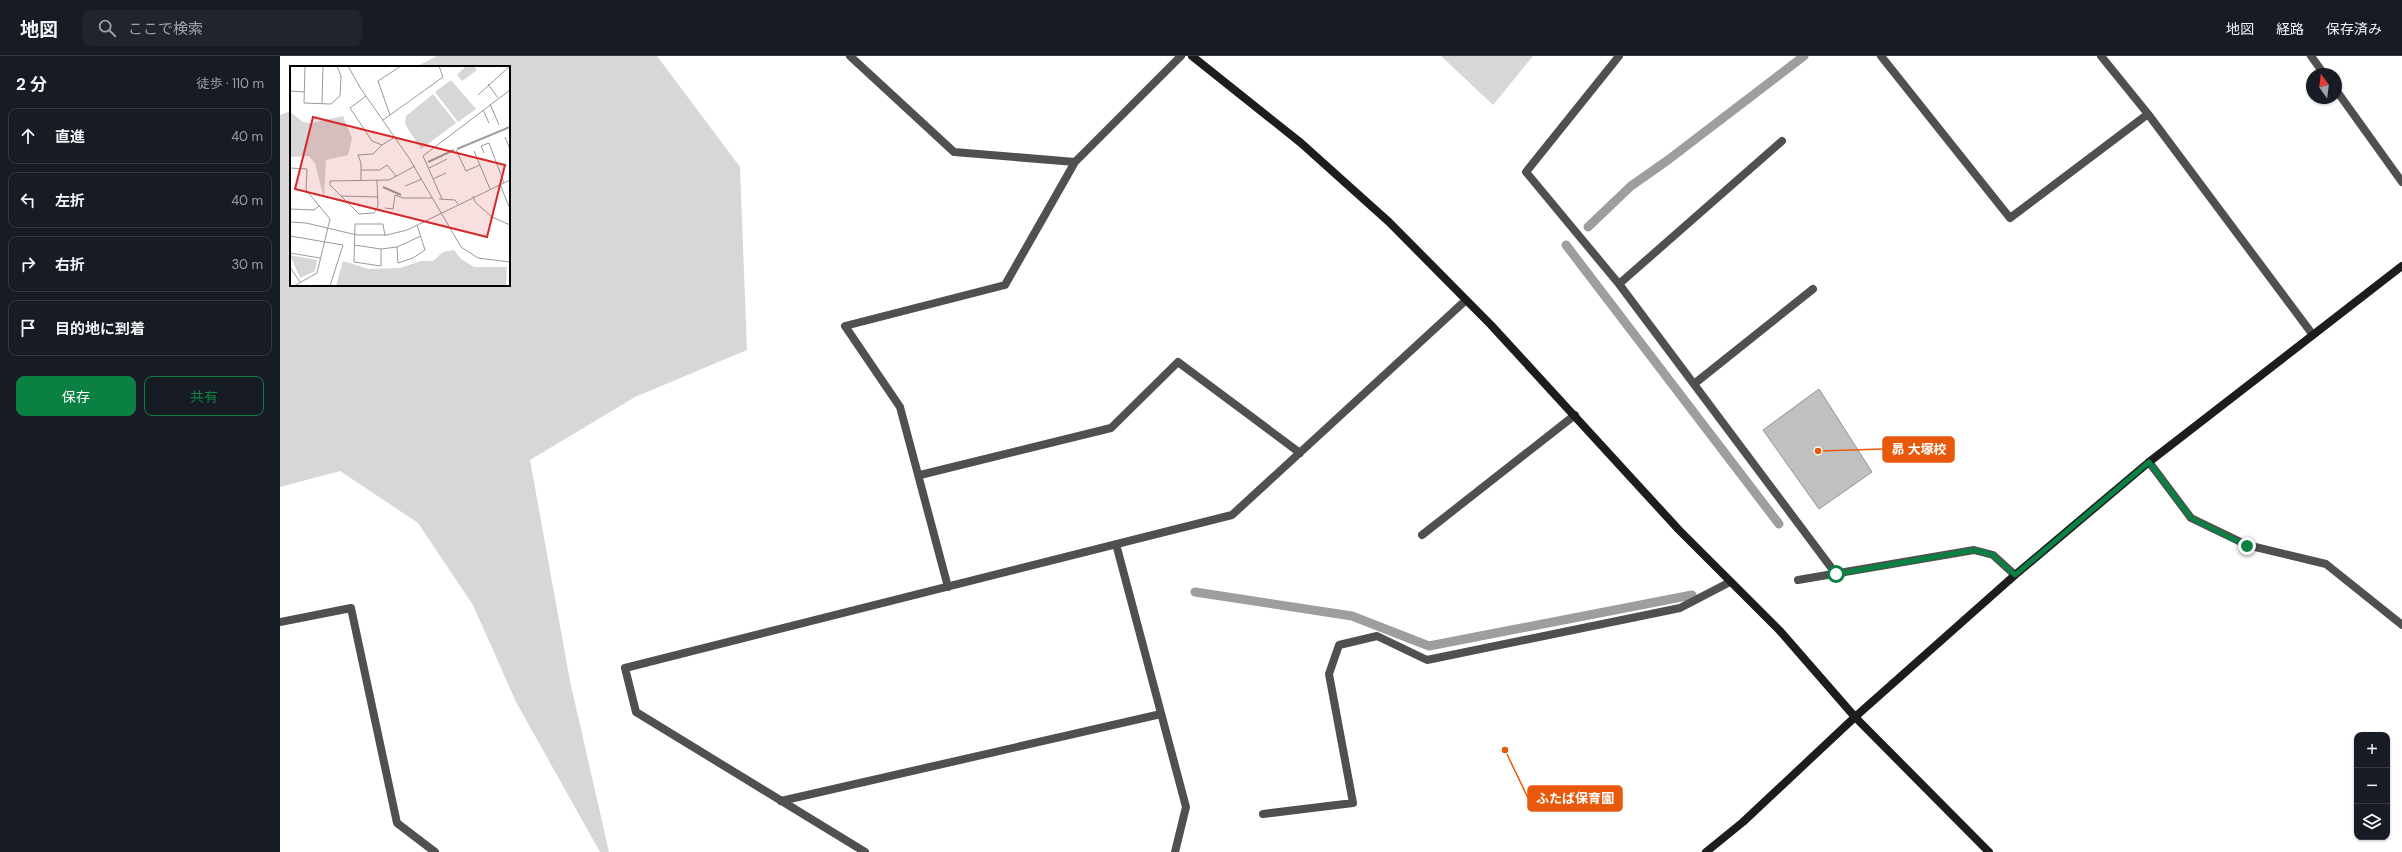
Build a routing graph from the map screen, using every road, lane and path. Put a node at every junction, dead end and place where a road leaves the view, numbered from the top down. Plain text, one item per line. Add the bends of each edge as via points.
1 (850, 56) edge
2 (1181, 56) edge
3 (1192, 56) edge
4 (1619, 56) edge
5 (1880, 56) edge
6 (2101, 56) edge
7 (2312, 56) edge
8 (2320, 68) edge
9 (2342, 98) edge
10 (2148, 114) junction
11 (1782, 141) dead end
12 (1075, 162) junction
13 (2402, 182) edge
14 (2402, 267) edge
15 (1619, 284) junction
16 (1812, 289) dead end
17 (1466, 300) junction
18 (2313, 335) junction
19 (1694, 384) junction
20 (1575, 415) junction
21 (1300, 453) junction
22 (2149, 462) junction
23 (920, 475) junction
24 (1422, 534) dead end
25 (1116, 544) junction
26 (1836, 574) junction
27 (2015, 575) junction
28 (1798, 580) dead end
29 (1730, 582) junction
30 (948, 587) junction
31 (280, 622) edge
32 (2402, 626) edge
33 (1161, 714) junction
34 (1855, 717) junction
35 (781, 801) junction
36 (1263, 814) dead end
37 (435, 852) edge
38 (865, 852) edge
39 (1175, 852) edge
40 (1706, 852) edge
41 (1989, 852) edge

1 - 12 street via 954,152
2 - 12 street
3 - 17 street via 1301,143 1389,222
4 - 15 street via 1526,172
5 - 10 street via 2010,218
6 - 10 street
7 - 8 street
9 - 13 street
10 - 18 street
11 - 15 street
12 - 23 street via 1005,285 845,326 900,407
14 - 18 street
15 - 19 street
16 - 19 street
17 - 20 street
17 - 21 street
18 - 22 street
19 - 26 street
20 - 24 street
20 - 29 street via 1678,530
21 - 23 street via 1178,362 1111,428
21 - 25 street via 1232,515
22 - 27 street
22 - 32 street via 2191,518 2247,546 2326,564
23 - 30 street
25 - 30 street
25 - 33 street
26 - 27 street via 1974,550 1993,555
26 - 28 street
27 - 34 street
29 - 34 street via 1780,631
29 - 36 street via 1680,608 1427,660 1377,636 1339,645 1329,674 1353,803
30 - 35 street via 625,668 636,712
31 - 37 street via 351,608 397,823
33 - 35 street
33 - 39 street via 1186,807
34 - 40 street via 1743,822
34 - 41 street
35 - 38 street

